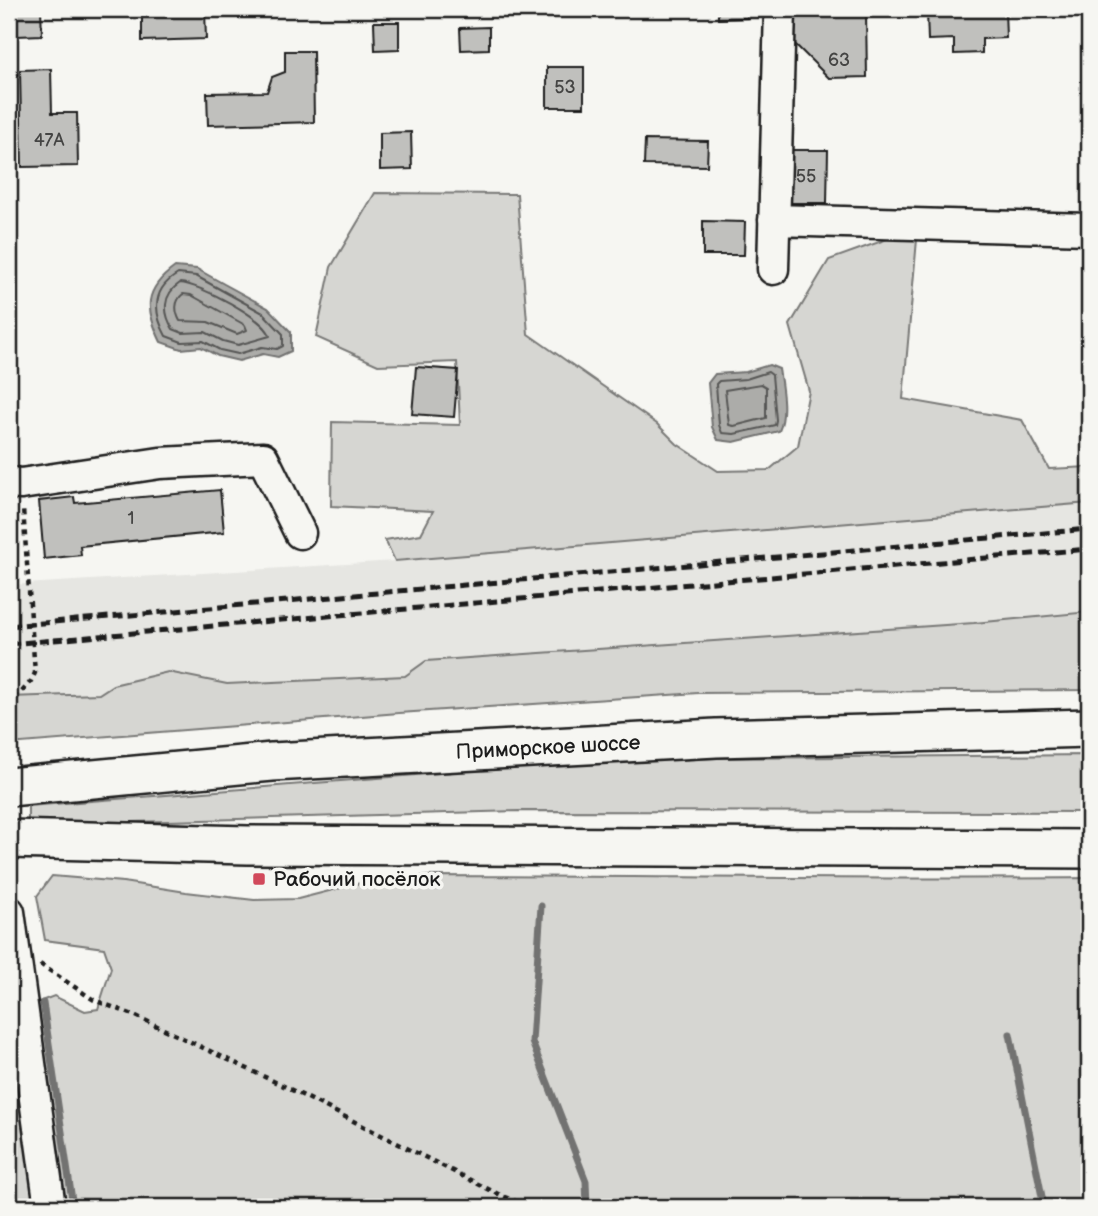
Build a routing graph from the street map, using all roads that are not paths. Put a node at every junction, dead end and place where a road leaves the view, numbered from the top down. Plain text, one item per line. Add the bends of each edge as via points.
1 (780, 9) edge
2 (774, 220) junction
3 (1089, 229) edge
4 (773, 268) dead end
5 (15, 484) edge
6 (300, 533) dead end
7 (1089, 729) edge
8 (9, 788) edge
9 (9, 839) edge
10 (1089, 849) edge
11 (9, 912) edge
12 (50, 1207) edge

1 - 2 street
2 - 3 street
2 - 4 street
5 - 6 street via 160,463 263,458
7 - 8 main road, Приморское шоссе via 716,738 285,761
9 - 10 main road via 248,845
11 - 12 street

